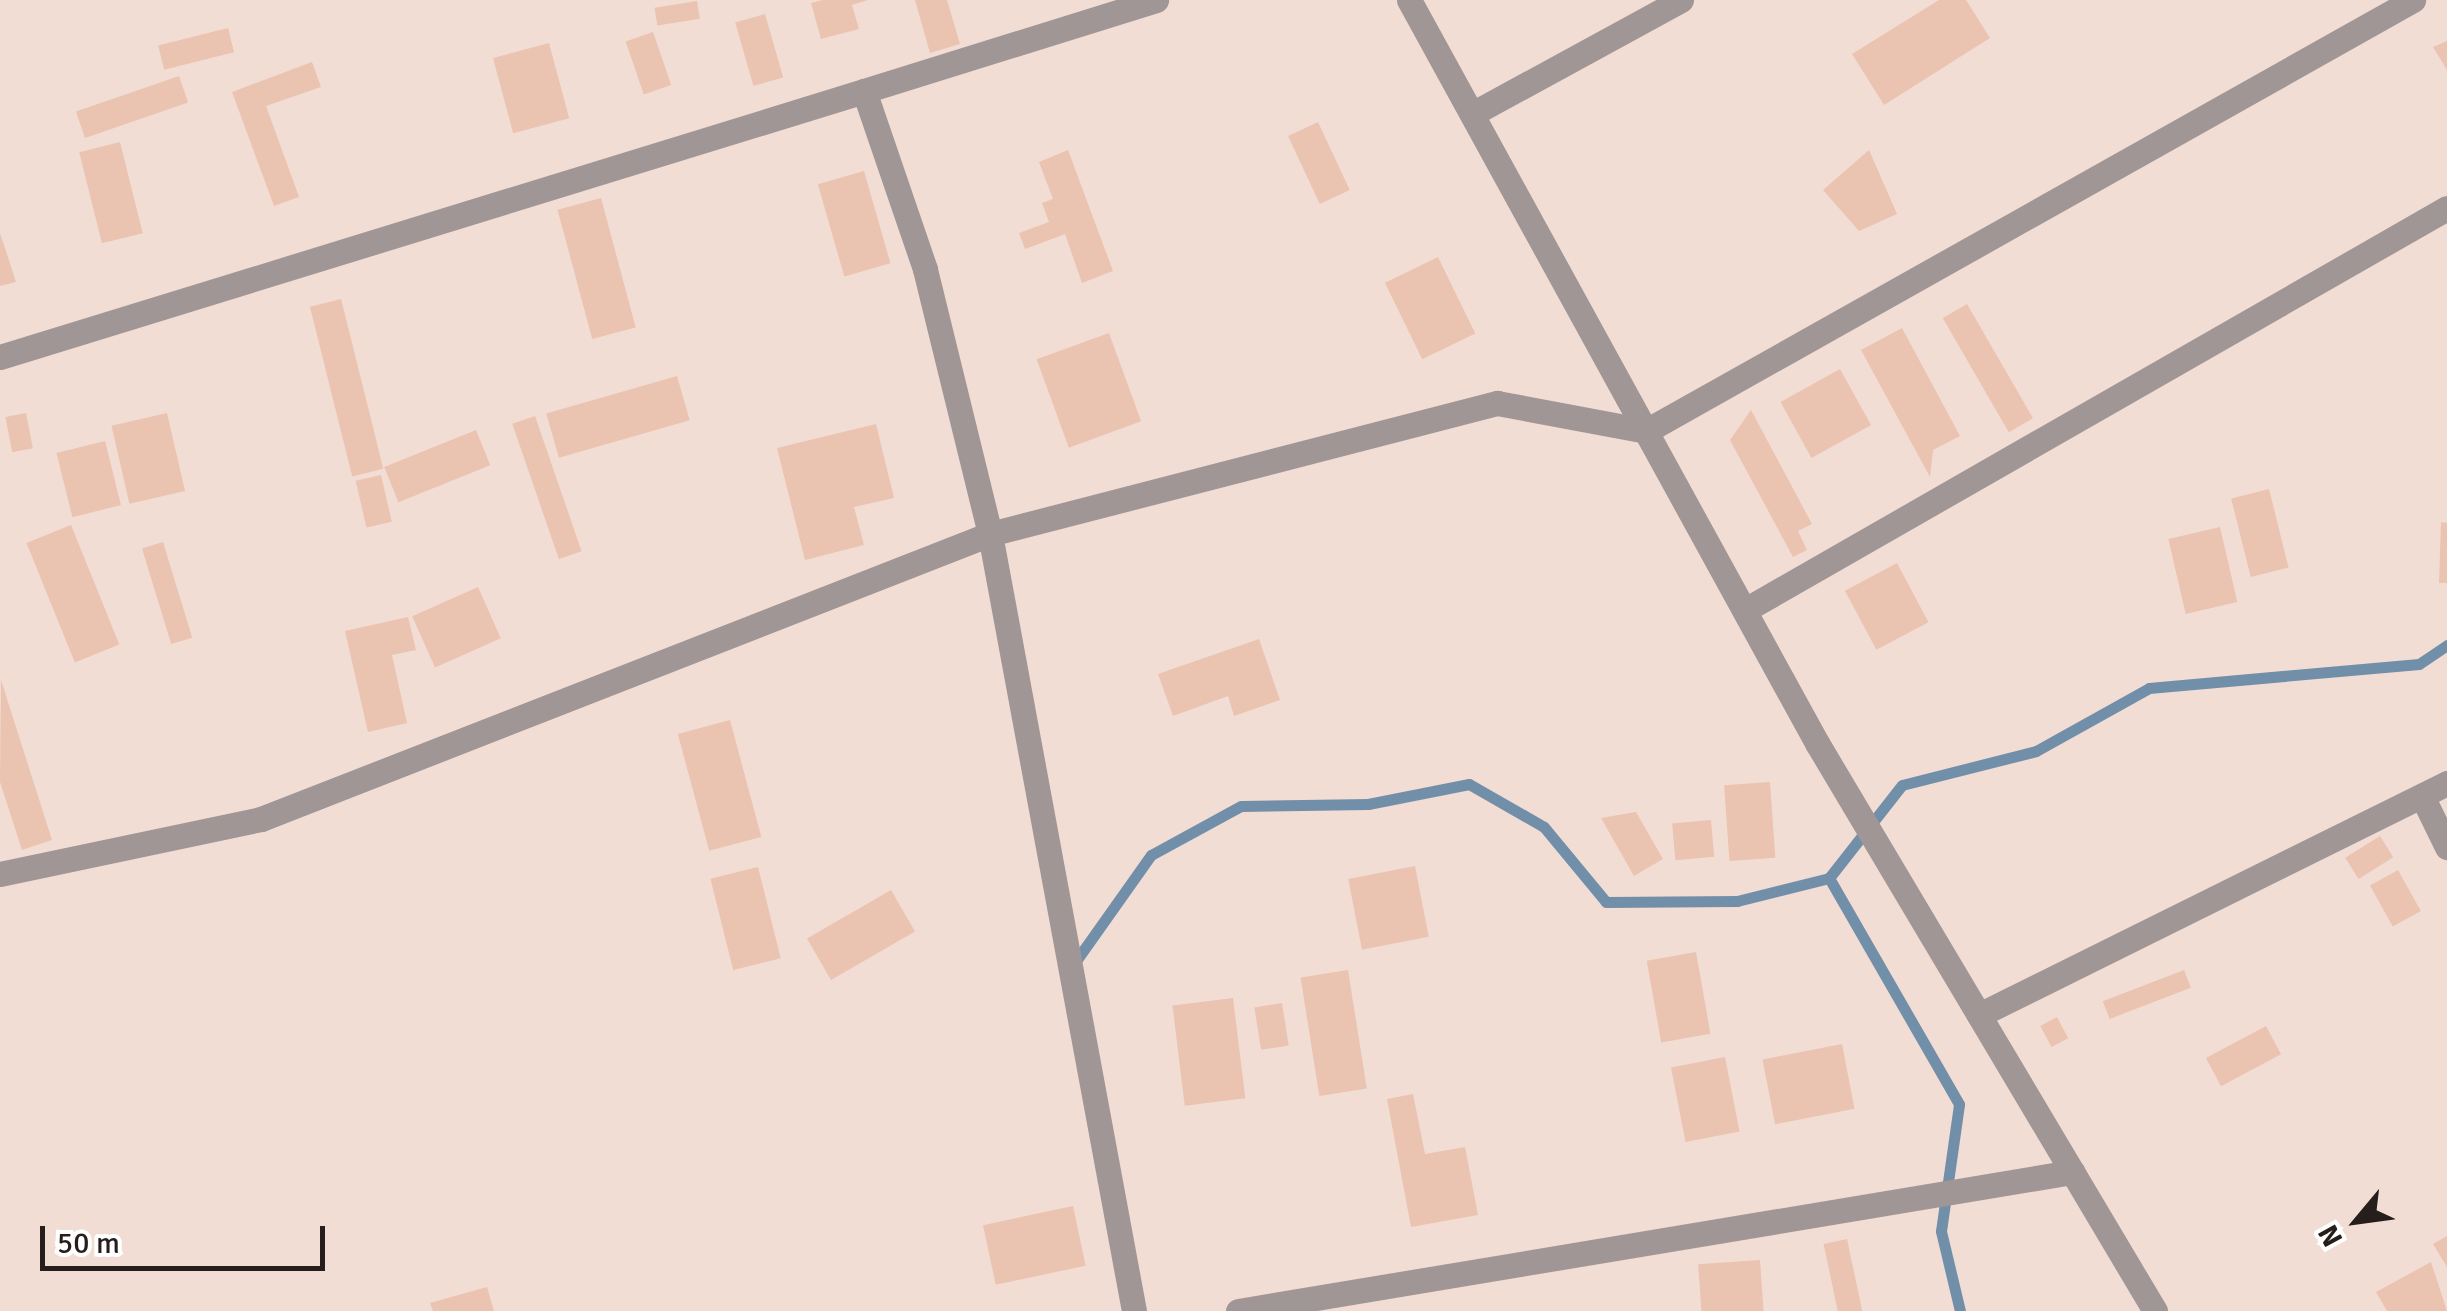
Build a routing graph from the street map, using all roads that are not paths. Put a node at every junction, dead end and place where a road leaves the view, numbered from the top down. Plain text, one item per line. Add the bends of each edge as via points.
1 (1156, 0) edge
2 (1409, 0) edge
3 (1681, 0) edge
4 (2413, 0) edge
5 (864, 91) junction
6 (1472, 114) junction
7 (2447, 208) edge
8 (0, 358) edge
9 (1646, 431) junction
10 (990, 534) junction
11 (1745, 610) junction
12 (2447, 783) edge
13 (2422, 796) junction
14 (2447, 847) edge
15 (0, 874) edge
16 (1979, 1015) junction
17 (2072, 1172) junction
18 (1134, 1311) edge
19 (1238, 1311) edge
20 (2154, 1311) edge

1 - 5 street
2 - 6 street
3 - 6 street
4 - 9 street
5 - 8 street
5 - 10 street via 925,270
6 - 9 street
7 - 11 street
9 - 10 street via 1497,403
9 - 11 street
10 - 15 street via 262,819
10 - 18 street
11 - 16 street
12 - 13 street
13 - 14 street
13 - 16 street
16 - 17 street
17 - 19 street
17 - 20 street

